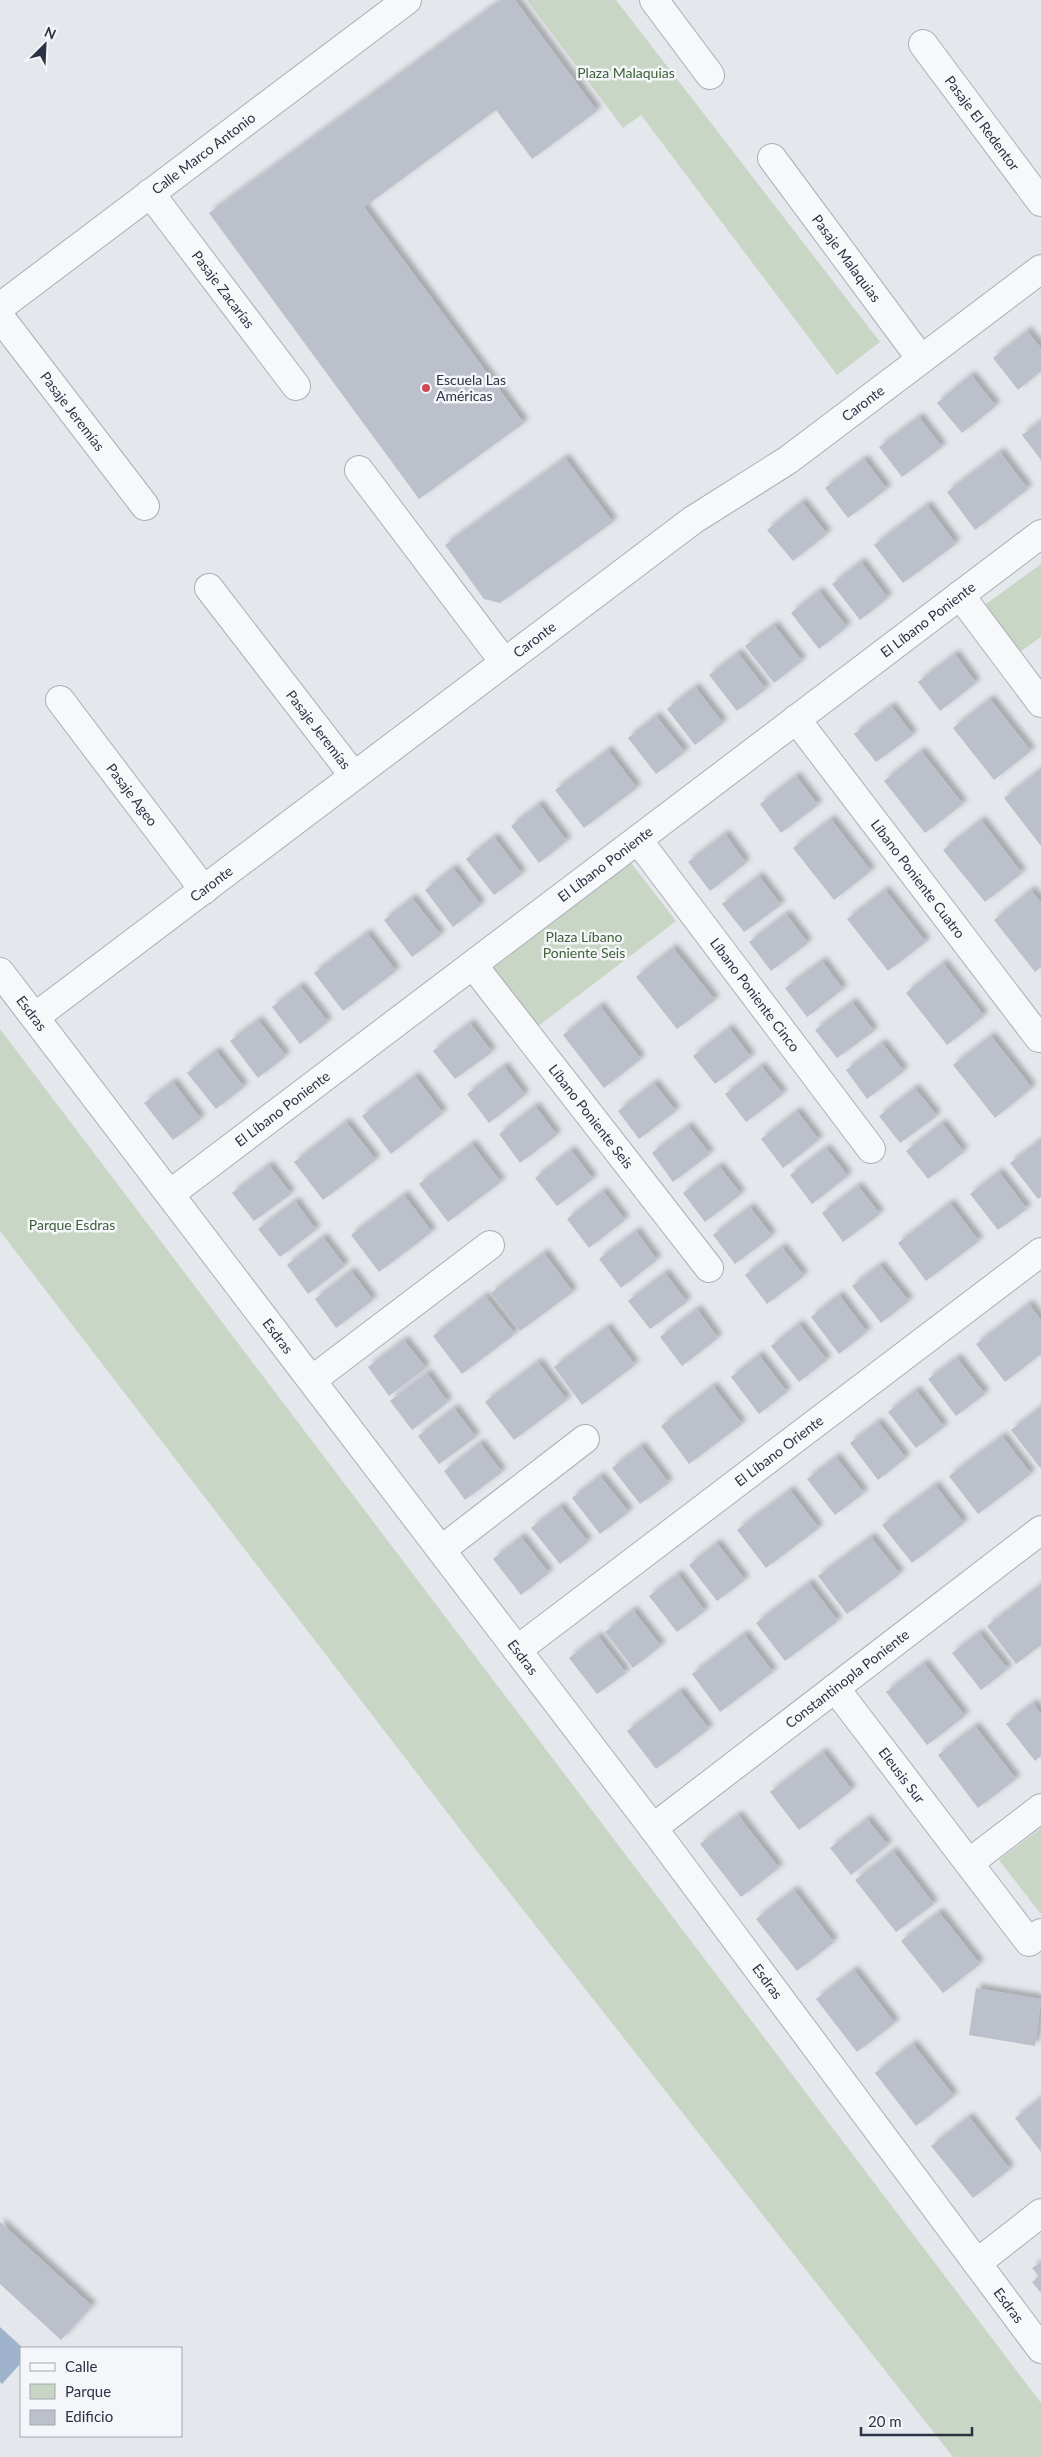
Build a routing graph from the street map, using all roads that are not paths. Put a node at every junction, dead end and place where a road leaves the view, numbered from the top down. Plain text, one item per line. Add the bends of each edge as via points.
1 (407, 0) edge
2 (654, 0) edge
3 (923, 44) dead end
4 (710, 75) dead end
5 (772, 158) dead end
6 (150, 193) junction
7 (1041, 202) edge
8 (1041, 269) edge
9 (0, 307) edge
10 (0, 316) edge
11 (921, 359) junction
12 (296, 386) dead end
13 (359, 470) dead end
14 (146, 506) dead end
15 (1041, 534) edge
16 (209, 588) dead end
17 (960, 595) junction
18 (504, 662) junction
19 (60, 700) dead end
20 (1041, 703) edge
21 (796, 719) junction
22 (354, 776) junction
23 (638, 840) junction
24 (204, 890) junction
25 (473, 964) junction
26 (0, 972) edge
27 (35, 1017) junction
28 (1039, 1038) dead end
29 (871, 1149) dead end
30 (170, 1194) junction
31 (490, 1245) dead end
32 (1041, 1252) edge
33 (709, 1268) dead end
34 (312, 1380) junction
35 (585, 1439) dead end
36 (1041, 1530) edge
37 (441, 1550) junction
38 (517, 1650) junction
39 (835, 1688) junction
40 (1041, 1808) edge
41 (653, 1828) junction
42 (969, 1863) junction
43 (1041, 1933) edge
44 (1041, 2213) edge
45 (977, 2263) junction
46 (1041, 2349) edge

1 - 6 street, Calle Marco Antonio
2 - 4 street
3 - 7 street, Pasaje El Redentor
5 - 11 street, Pasaje Malaquias
6 - 9 street, Calle Marco Antonio
6 - 12 street, Pasaje Zacarías
8 - 11 street, Caronte
10 - 14 street, Pasaje Jeremías
11 - 18 street, Caronte via 788,460 693,520
13 - 18 street
15 - 17 street, El Líbano Poniente
16 - 22 street, Pasaje Jeremías
17 - 20 street
17 - 21 street, El Líbano Poniente
18 - 22 street, Caronte
19 - 24 street, Pasaje Ageo
21 - 23 street, El Líbano Poniente
21 - 28 street, Líbano Poniente Cuatro
22 - 24 street, Caronte
23 - 25 street, El Líbano Poniente
23 - 29 street, Líbano Poniente Cinco
24 - 27 street, Caronte
25 - 30 street, El Líbano Poniente
25 - 33 street, Líbano Poniente Seis
26 - 27 street, Esdras
27 - 30 street, Esdras
30 - 34 street, Esdras
31 - 34 street
32 - 38 street, El Líbano Oriente
34 - 37 street, Esdras
35 - 37 street
36 - 39 street, Constantinopla Poniente
37 - 38 street, Esdras
38 - 41 street, Esdras
39 - 41 street, Constantinopla Poniente
39 - 42 street, Eleusis Sur
40 - 42 street
41 - 45 street, Esdras
42 - 43 street, Eleusis Sur via 1029,1942
44 - 45 street
45 - 46 street, Esdras

